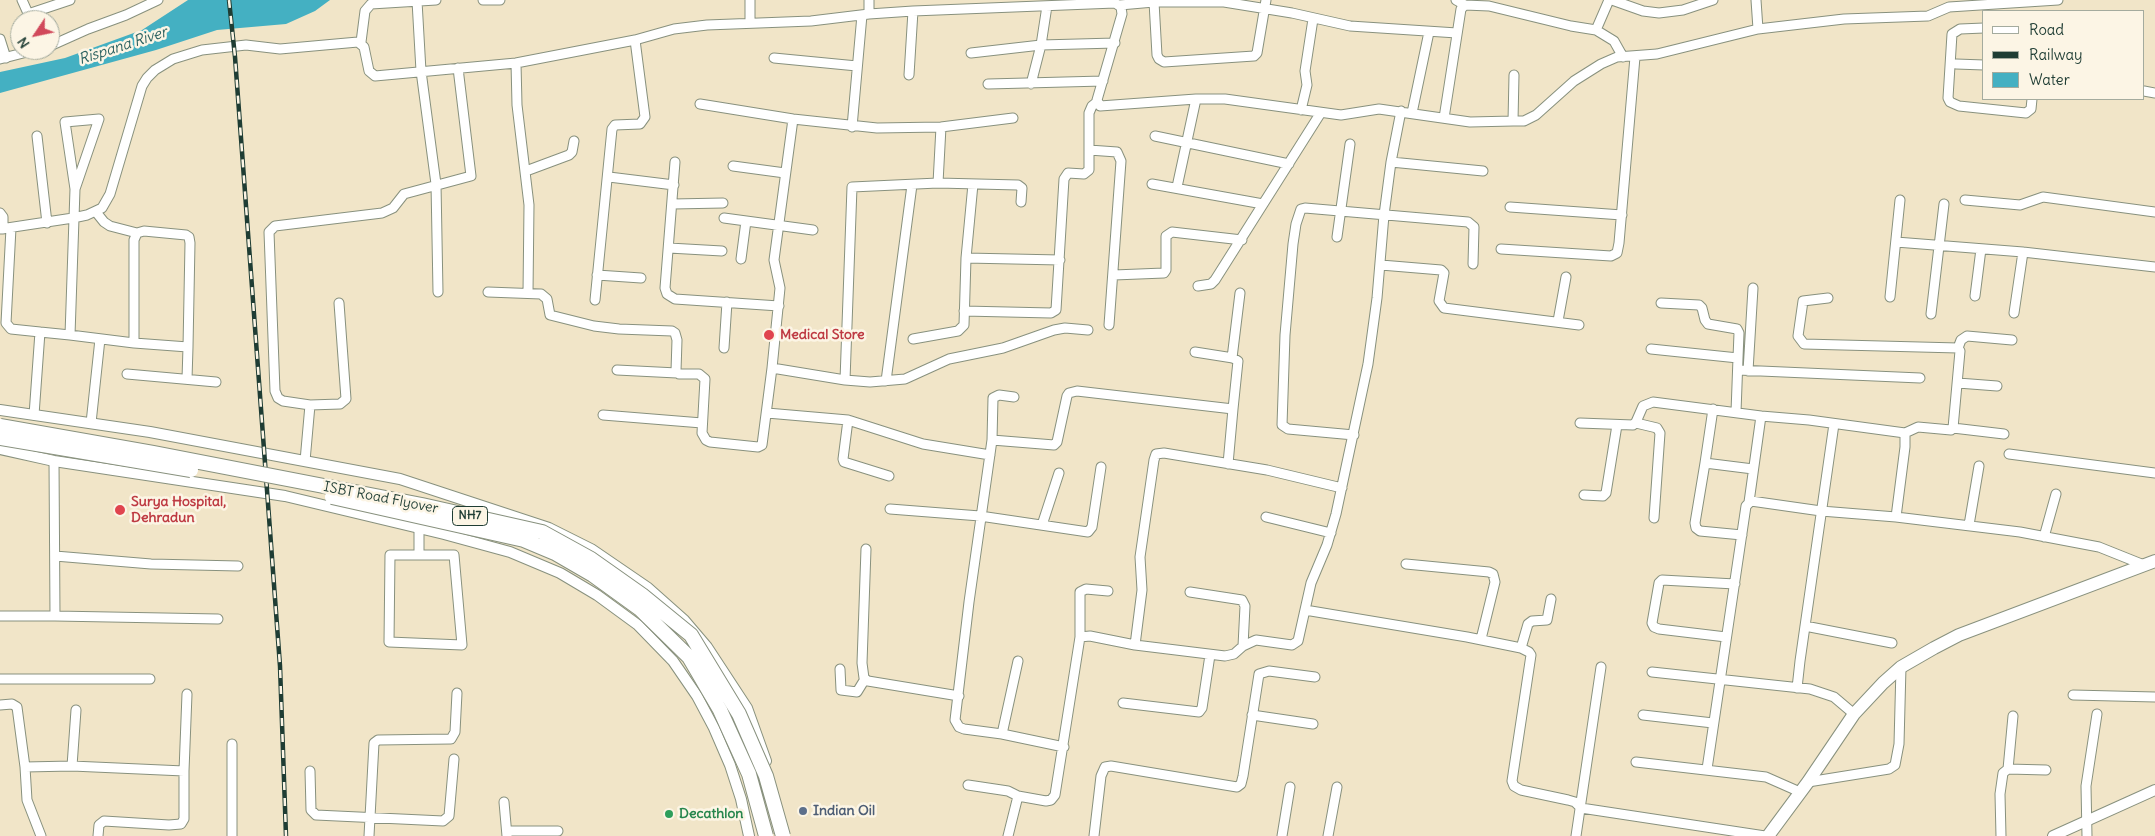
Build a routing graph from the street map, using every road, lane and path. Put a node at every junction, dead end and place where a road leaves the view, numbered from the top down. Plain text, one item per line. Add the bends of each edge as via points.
1 (70, 0) edge
2 (158, 0) edge
3 (436, 0) edge
4 (483, 0) edge
5 (500, 0) edge
6 (750, 0) edge
7 (869, 0) edge
8 (1456, 0) edge
9 (1611, 0) edge
10 (1713, 0) edge
11 (1756, 0) edge
12 (2058, 0) edge
13 (417, 2) junction
14 (1154, 2) junction
15 (1265, 4) edge
16 (1944, 4) edge
17 (1120, 5) junction
18 (1465, 5) junction
19 (1047, 6) junction
20 (46, 10) edge
21 (913, 11) junction
22 (866, 14) junction
23 (1313, 19) junction
24 (750, 23) junction
25 (1982, 28) edge
26 (1758, 29) junction
27 (1596, 30) junction
28 (1429, 32) junction
29 (1457, 33) junction
30 (0, 39) edge
31 (635, 40) junction
32 (60, 41) edge
33 (360, 42) junction
34 (1115, 43) junction
35 (1041, 45) junction
36 (971, 53) dead end
37 (1623, 57) junction
38 (1635, 57) junction
39 (774, 58) dead end
40 (3, 59) edge
41 (516, 63) junction
42 (1956, 64) dead end
43 (857, 66) junction
44 (1982, 66) edge
45 (458, 68) junction
46 (421, 71) junction
47 (908, 75) dead end
48 (1514, 75) dead end
49 (1103, 81) junction
50 (988, 84) dead end
51 (1031, 84) junction
52 (1196, 99) junction
53 (2032, 100) edge
54 (1097, 102) junction
55 (700, 104) dead end
56 (1301, 110) junction
57 (1401, 111) junction
58 (1412, 112) junction
59 (1320, 114) junction
60 (1013, 118) dead end
61 (1444, 118) junction
62 (793, 119) junction
63 (1513, 121) junction
64 (852, 127) junction
65 (941, 127) junction
66 (37, 136) dead end
67 (1155, 136) dead end
68 (574, 141) dead end
69 (1188, 142) junction
70 (1350, 144) dead end
71 (1090, 150) junction
72 (676, 162) dead end
73 (1391, 162) junction
74 (1288, 164) junction
75 (733, 166) dead end
76 (526, 171) junction
77 (1483, 171) dead end
78 (785, 173) junction
79 (609, 177) junction
80 (938, 183) junction
81 (436, 184) junction
82 (973, 184) junction
83 (1152, 184) dead end
84 (674, 185) junction
85 (912, 185) junction
86 (1177, 187) junction
87 (75, 188) junction
88 (1900, 200) dead end
89 (1965, 200) dead end
90 (1021, 202) dead end
91 (723, 203) dead end
92 (673, 204) junction
93 (1263, 204) junction
94 (1944, 204) dead end
95 (1510, 207) dead end
96 (1341, 211) junction
97 (96, 212) junction
98 (2155, 212) edge
99 (0, 213) edge
100 (1384, 215) junction
101 (1622, 215) junction
102 (74, 218) junction
103 (724, 218) dead end
104 (746, 221) junction
105 (47, 223) junction
106 (778, 225) junction
107 (4, 229) edge
108 (813, 230) dead end
109 (136, 234) junction
110 (1337, 237) dead end
111 (1242, 240) junction
112 (1896, 242) junction
113 (1939, 244) junction
114 (669, 248) junction
115 (1501, 249) dead end
116 (1981, 249) junction
117 (722, 251) dead end
118 (2022, 252) junction
119 (966, 258) junction
120 (741, 259) dead end
121 (1060, 260) junction
122 (1473, 264) dead end
123 (1381, 265) junction
124 (2155, 267) edge
125 (597, 275) junction
126 (1114, 275) junction
127 (1566, 276) dead end
128 (641, 278) dead end
129 (1198, 286) dead end
130 (1753, 288) dead end
131 (438, 292) dead end
132 (488, 292) dead end
133 (528, 293) junction
134 (1240, 293) dead end
135 (1975, 296) dead end
136 (1890, 297) dead end
137 (1828, 298) dead end
138 (595, 300) dead end
139 (727, 302) junction
140 (339, 303) dead end
141 (1661, 303) dead end
142 (779, 306) junction
143 (964, 311) junction
144 (2014, 313) dead end
145 (1931, 314) dead end
146 (1558, 321) junction
147 (1109, 325) dead end
148 (1579, 325) dead end
149 (1088, 330) dead end
150 (40, 332) junction
151 (70, 335) junction
152 (100, 339) junction
153 (914, 339) dead end
154 (2012, 340) dead end
155 (134, 343) junction
156 (188, 347) junction
157 (724, 348) dead end
158 (1958, 348) junction
159 (1651, 349) dead end
160 (1195, 352) dead end
161 (1232, 358) junction
162 (1738, 358) junction
163 (772, 368) junction
164 (617, 370) dead end
165 (1738, 370) junction
166 (1748, 371) junction
167 (677, 373) junction
168 (127, 374) dead end
169 (1920, 378) dead end
170 (187, 379) junction
171 (845, 380) junction
172 (216, 382) dead end
173 (886, 382) junction
174 (1958, 383) junction
175 (1997, 386) dead end
176 (1014, 397) dead end
177 (310, 405) junction
178 (1234, 409) junction
179 (1713, 409) junction
180 (0, 410) edge
181 (1736, 412) junction
182 (767, 414) junction
183 (34, 415) junction
184 (603, 415) dead end
185 (1761, 416) junction
186 (848, 420) junction
187 (702, 422) junction
188 (91, 423) junction
189 (1580, 423) dead end
190 (1636, 423) junction
191 (1834, 424) junction
192 (1617, 425) junction
193 (0, 426) edge
194 (1953, 428) junction
195 (1905, 433) junction
196 (2004, 434) dead end
197 (1354, 435) junction
198 (0, 438) edge
199 (992, 440) junction
200 (0, 449) edge
201 (2009, 454) dead end
202 (990, 455) junction
203 (54, 461) junction
204 (304, 461) junction
205 (1228, 464) junction
206 (1705, 464) junction
207 (1101, 466) dead end
208 (1979, 466) dead end
209 (1753, 469) junction
210 (2155, 473) edge
211 (1059, 474) dead end
212 (890, 476) dead end
213 (1342, 488) junction
214 (2056, 494) dead end
215 (1584, 495) dead end
216 (1749, 502) junction
217 (890, 509) dead end
218 (1821, 511) junction
219 (980, 516) junction
220 (1266, 517) dead end
221 (1896, 517) junction
222 (1654, 518) dead end
223 (1969, 525) junction
224 (1042, 526) junction
225 (419, 528) junction
226 (1331, 533) junction
227 (1742, 534) junction
228 (2044, 537) junction
229 (866, 549) dead end
230 (419, 555) junction
231 (55, 556) junction
232 (2149, 563) edge
233 (1406, 564) dead end
234 (238, 566) dead end
235 (1735, 584) junction
236 (1108, 591) dead end
237 (1190, 592) dead end
238 (1551, 599) dead end
239 (1305, 610) junction
240 (0, 616) edge
241 (54, 616) junction
242 (218, 619) dead end
243 (1805, 626) junction
244 (1080, 637) junction
245 (1726, 637) junction
246 (1481, 639) junction
247 (1892, 643) dead end
248 (1135, 645) junction
249 (1243, 646) junction
250 (1521, 648) junction
251 (1210, 655) junction
252 (1018, 661) dead end
253 (1601, 667) dead end
254 (1901, 668) junction
255 (840, 669) dead end
256 (1652, 672) dead end
257 (1315, 677) dead end
258 (0, 679) edge
259 (150, 679) dead end
260 (865, 679) junction
261 (1719, 681) junction
262 (1797, 688) junction
263 (457, 693) dead end
264 (188, 694) dead end
265 (2073, 695) dead end
266 (959, 696) junction
267 (2155, 697) edge
268 (1123, 703) dead end
269 (0, 705) edge
270 (76, 710) dead end
271 (1854, 714) junction
272 (2097, 714) dead end
273 (1252, 715) junction
274 (1643, 716) dead end
275 (2013, 716) dead end
276 (1713, 723) junction
277 (1313, 724) dead end
278 (1002, 734) junction
279 (232, 744) dead end
280 (1064, 747) junction
281 (454, 759) dead end
282 (1636, 762) dead end
283 (72, 766) junction
284 (26, 767) junction
285 (1707, 769) junction
286 (2008, 769) junction
287 (2046, 770) dead end
288 (184, 771) junction
289 (310, 771) dead end
290 (968, 785) dead end
291 (1337, 786) dead end
292 (1290, 787) dead end
293 (1804, 787) junction
294 (2155, 790) edge
295 (1018, 796) junction
296 (504, 802) dead end
297 (1581, 808) junction
298 (371, 818) junction
299 (2085, 820) junction
300 (558, 831) dead end
301 (507, 834) edge
302 (41, 836) edge
303 (98, 836) edge
304 (232, 836) edge
305 (370, 836) edge
306 (749, 836) edge
307 (766, 836) edge
308 (783, 836) edge
309 (789, 836) edge
310 (1008, 836) edge
311 (1094, 836) edge
312 (1282, 836) edge
313 (1328, 836) edge
314 (1576, 836) edge
315 (1766, 836) edge
316 (2001, 836) edge
317 (2053, 836) edge
318 (2087, 836) edge

1 - 20 street
2 - 32 street
3 - 13 street
4 - 5 street
6 - 24 street
7 - 22 street
8 - 18 street
9 - 10 street via 1659,13 1683,10
9 - 27 street
11 - 26 street
12 - 16 street
13 - 33 street via 369,6
13 - 46 street
14 - 15 street
14 - 15 street via 1157,55 1164,62 1254,56
14 - 17 street
15 - 23 street
16 - 26 street via 1928,16
17 - 19 street
17 - 34 street via 1122,14
18 - 27 street via 1489,6
18 - 29 street via 1461,9
19 - 21 street
19 - 35 street
21 - 22 street
21 - 47 street
22 - 24 street via 811,21
22 - 43 street
23 - 28 street via 1350,26
23 - 56 street
24 - 31 street via 689,27
25 - 53 street via 1960,29 1952,34 1950,102 1959,106 2026,113 2031,109
26 - 38 street via 1688,48
27 - 37 street via 1614,41
28 - 29 street
28 - 58 street
29 - 61 street
30 - 40 street
31 - 41 street
31 - 79 street via 645,117 640,124 614,126
33 - 46 street via 373,75
33 - 97 street via 280,49 246,45 202,50 180,55 162,65 142,86 110,194
34 - 35 street
34 - 49 street
35 - 36 street
35 - 51 street
37 - 38 street
37 - 63 street via 1608,60 1574,81 1536,115 1524,121
38 - 101 street
39 - 43 street
41 - 45 street
41 - 76 street via 518,114
42 - 44 street
43 - 64 street
45 - 46 street
45 - 81 street via 471,175
46 - 81 street
48 - 63 street
49 - 51 street
49 - 54 street
50 - 51 street
52 - 54 street via 1102,106
52 - 56 street via 1231,99
52 - 69 street
54 - 71 street via 1089,113
55 - 62 street
56 - 59 street
57 - 58 street
57 - 59 street via 1372,109 1346,115
57 - 73 street
58 - 61 street
59 - 74 street
60 - 65 street
61 - 63 street via 1476,122
62 - 64 street
62 - 78 street
64 - 65 street
65 - 80 street
66 - 105 street
67 - 69 street
68 - 76 street via 569,155
69 - 74 street
69 - 86 street
70 - 96 street
71 - 121 street via 1088,172 1068,173 1064,179
71 - 126 street via 1114,151 1120,156
72 - 84 street
73 - 77 street
73 - 100 street
74 - 93 street
75 - 78 street
76 - 133 street via 530,240
78 - 106 street
79 - 84 street
79 - 125 street
80 - 82 street
80 - 85 street
81 - 131 street
81 - 177 street via 404,194 393,208 382,214 270,228 268,248 275,391 283,401
82 - 90 street via 1018,184 1022,188
82 - 119 street
83 - 86 street
84 - 92 street
85 - 171 street via 852,187
85 - 173 street
86 - 93 street
87 - 87 street via 65,122 99,119 84,162
87 - 102 street
88 - 112 street
89 - 98 street via 2020,205 2044,197
91 - 92 street
92 - 114 street
93 - 111 street
94 - 113 street
95 - 101 street
96 - 100 street
96 - 110 street
96 - 197 street via 1305,208 1299,213 1285,335 1282,421 1283,427 1288,429
97 - 102 street
97 - 109 street via 110,226
99 - 107 street
100 - 122 street via 1471,223 1474,226
100 - 123 street
101 - 115 street via 1619,248 1614,255
102 - 105 street
102 - 151 street
103 - 104 street
104 - 106 street
104 - 120 street
105 - 107 street
106 - 108 street
106 - 142 street via 774,264 780,283
107 - 150 street via 6,323 11,329
109 - 155 street
109 - 156 street via 144,231 189,237
111 - 126 street via 1172,232 1166,236 1164,274
111 - 129 street via 1214,282
112 - 113 street
112 - 136 street
113 - 116 street
113 - 145 street
114 - 117 street
114 - 139 street via 665,288 668,296
116 - 118 street
116 - 135 street
118 - 124 street
118 - 144 street
119 - 121 street
119 - 143 street
121 - 143 street via 1057,307 1053,313
123 - 146 street via 1441,270 1444,273 1439,301 1444,308
123 - 197 street via 1373,337
125 - 128 street
125 - 138 street
126 - 147 street
127 - 146 street
130 - 166 street
132 - 133 street
133 - 167 street via 546,297 548,312 553,317 607,329 672,331 677,337 674,367
134 - 161 street
137 - 158 street via 1802,301 1798,336 1804,344
139 - 142 street
139 - 157 street
140 - 177 street via 346,399 340,404
141 - 162 street via 1699,305 1708,324 1738,329
142 - 163 street
143 - 153 street via 964,325 958,331
146 - 148 street
149 - 173 street via 1054,330 1003,348 949,359 910,378
150 - 151 street
150 - 183 street
151 - 152 street
152 - 155 street
152 - 188 street
154 - 158 street via 1967,336
155 - 156 street
156 - 170 street
158 - 174 street
159 - 162 street
160 - 161 street
161 - 178 street via 1239,365
162 - 165 street
163 - 171 street
163 - 182 street
164 - 167 street
165 - 166 street
165 - 181 street
166 - 169 street
167 - 187 street via 699,374 706,379
168 - 170 street
170 - 172 street
171 - 173 street
174 - 175 street
174 - 194 street
176 - 199 street via 999,395 993,398
177 - 204 street
178 - 199 street via 1073,392 1067,396 1057,442 1053,446
178 - 205 street
179 - 181 street
179 - 190 street via 1649,403 1641,409
179 - 206 street
180 - 183 street
181 - 185 street
182 - 186 street
182 - 187 street via 764,443 758,448 710,442 703,437
183 - 188 street
184 - 187 street
185 - 191 street
185 - 209 street
186 - 202 street via 923,444
186 - 212 street via 844,462
188 - 204 street
189 - 192 street
190 - 192 street
190 - 222 street via 1655,428 1660,433
191 - 195 street
191 - 218 street
192 - 215 street via 1606,493 1603,496
193 - 308 highway, ISBT Road Flyover / NH7, bridge via 154,453 542,532 599,564 691,636 739,714 766,776
194 - 195 street via 1918,427
194 - 196 street
195 - 221 street
197 - 213 street
198 - 307 highway, ISBT Road Flyover / NH7, bridge via 267,482 524,540 555,553 640,609 689,657 720,710 749,774
199 - 202 street
200 - 203 street
201 - 210 street
202 - 219 street
203 - 225 street via 285,496
203 - 231 street
204 - 309 street via 400,479 549,528 591,549 648,588 684,620 707,647 747,708
205 - 213 street via 1294,475
205 - 248 street via 1164,453 1154,457 1140,557 1142,590
206 - 209 street
206 - 227 street via 1696,528
207 - 224 street via 1089,531
208 - 223 street
209 - 216 street
211 - 224 street
213 - 226 street
214 - 228 street
216 - 218 street
216 - 227 street
217 - 219 street
218 - 221 street
218 - 243 street
219 - 224 street
219 - 266 street
220 - 226 street
221 - 223 street
223 - 228 street
225 - 230 street
225 - 306 street via 510,552 560,573 638,625 673,662 706,712 730,765
226 - 239 street via 1313,578
227 - 235 street
228 - 232 street via 2106,549
229 - 260 street via 862,663
230 - 230 street via 454,555 462,644 389,642 390,555
231 - 234 street via 150,564
231 - 241 street
232 - 254 main road via 1959,635
233 - 246 street via 1493,574
235 - 245 street
235 - 245 street via 1662,580 1652,623 1659,629
236 - 244 street via 1086,588 1080,592
237 - 249 street via 1242,600 1245,606
238 - 250 street via 1546,620 1528,624
239 - 246 street
239 - 249 street via 1295,644 1256,640
240 - 241 street
241 - 242 street
243 - 247 street
243 - 262 street
244 - 248 street
244 - 280 street
245 - 261 street
246 - 250 street
248 - 251 street
249 - 251 street via 1231,655
250 - 297 street via 1530,655 1513,785 1521,790 1575,802
251 - 268 street via 1199,712
252 - 278 street
253 - 297 street
254 - 271 main road
254 - 293 street via 1899,744 1895,765
255 - 260 street via 841,690 857,692
256 - 261 street
257 - 273 street via 1261,672 1257,677
258 - 259 street
260 - 266 street
261 - 262 street
261 - 276 street
262 - 271 street via 1834,697
263 - 298 street via 455,732 451,739 378,740 374,743
264 - 288 street
265 - 267 street
266 - 278 street via 955,720 959,727
269 - 284 street via 17,707
270 - 283 street
271 - 293 main road
272 - 299 street via 2086,786
273 - 277 street
273 - 311 street via 1239,786 1108,766 1102,770
274 - 276 street
275 - 286 street
276 - 285 street
278 - 280 street
279 - 304 street
280 - 295 street via 1054,798 1046,801
281 - 298 street via 446,820
282 - 285 street
283 - 284 street
283 - 288 street
284 - 302 street via 27,800
285 - 293 street via 1766,777
286 - 287 street
286 - 316 street via 2001,780
288 - 303 street via 184,819 181,824 104,821 99,825
289 - 298 street via 311,810 314,814
290 - 295 street via 1008,791
291 - 313 street
292 - 312 street
293 - 315 main road
294 - 299 street
295 - 310 street
296 - 301 street
297 - 314 street
297 - 315 street
298 - 305 street
299 - 317 street
299 - 318 street
300 - 301 street

